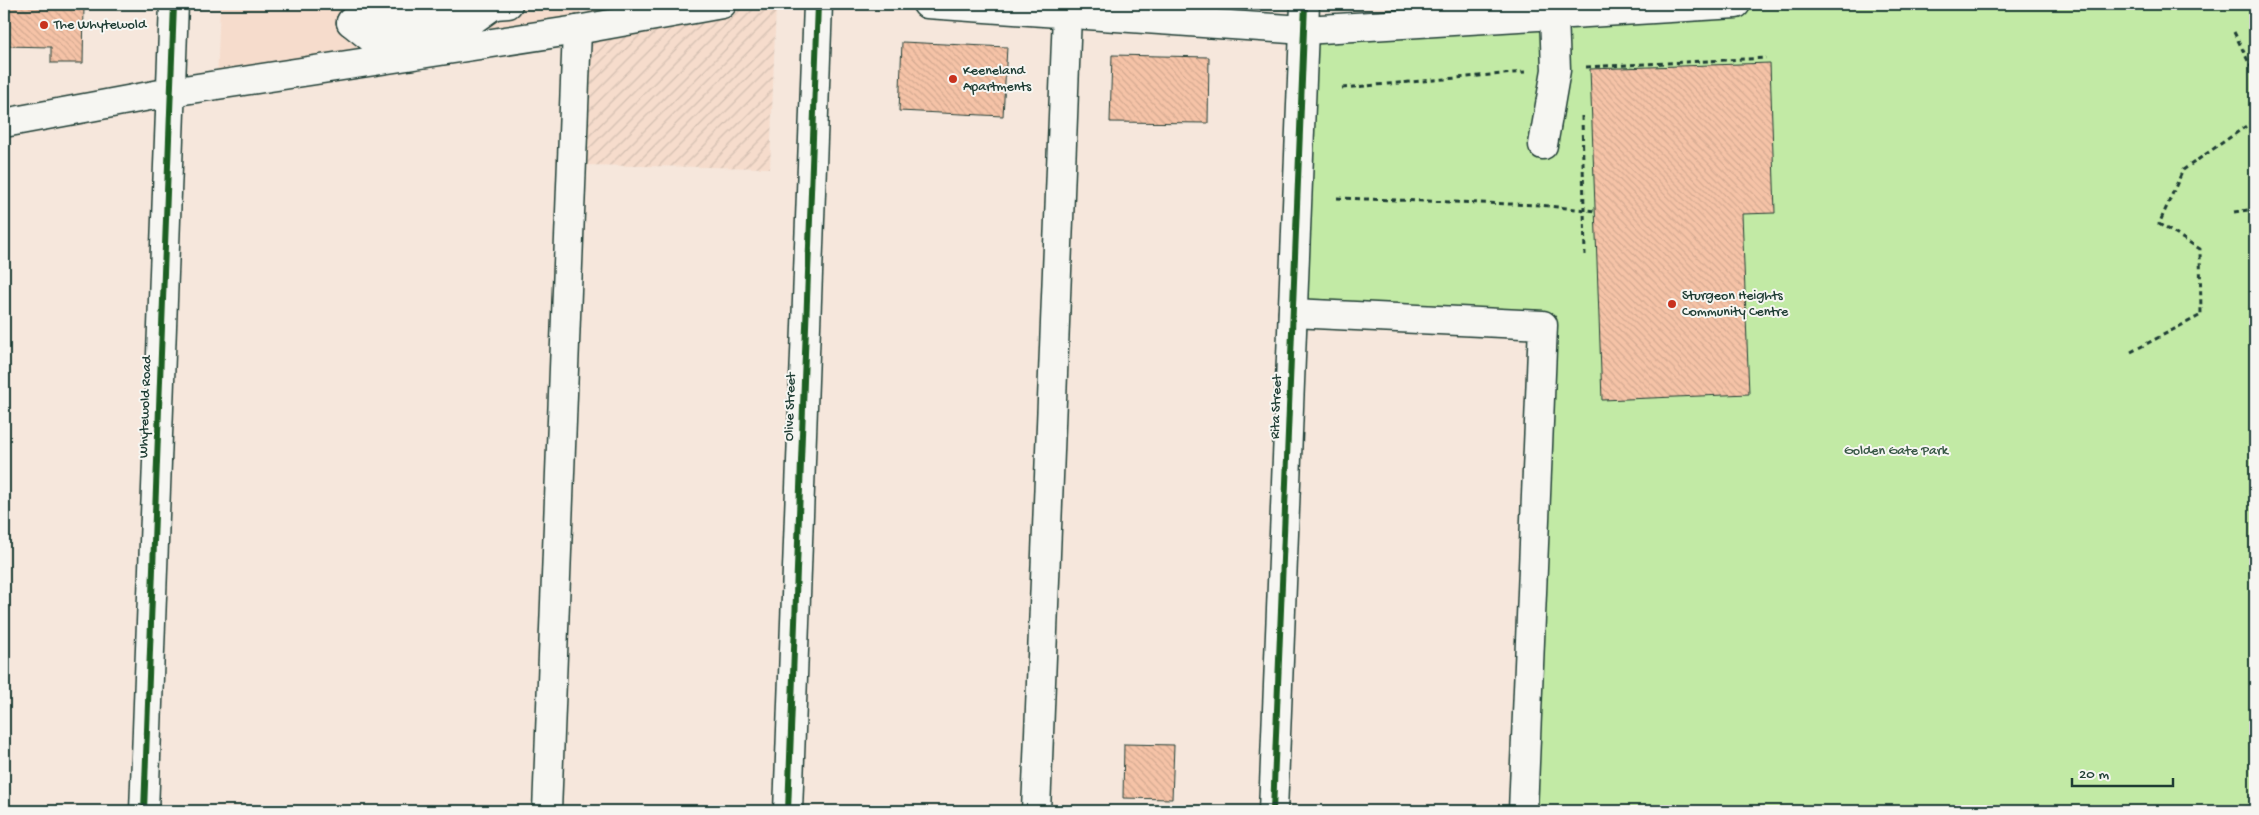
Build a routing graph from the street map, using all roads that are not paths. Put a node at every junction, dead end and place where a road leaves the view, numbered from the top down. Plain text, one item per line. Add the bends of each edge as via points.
1 (174, 4) edge
2 (722, 4) edge
3 (818, 4) edge
4 (927, 4) edge
5 (1736, 4) edge
6 (500, 5) edge
7 (1067, 14) junction
8 (1554, 15) junction
9 (1304, 17) edge
10 (352, 22) dead end
11 (577, 30) junction
12 (170, 92) junction
13 (4, 123) edge
14 (1543, 145) dead end
15 (1293, 313) junction
16 (144, 811) edge
17 (546, 811) edge
18 (788, 811) edge
19 (1036, 811) edge
20 (1274, 811) edge
21 (1523, 811) edge

1 - 12 street, Whytewold Road
2 - 11 street
3 - 18 street, Olive Street
4 - 7 street
5 - 8 street
6 - 10 street via 461,28 417,39 376,42
7 - 9 street
7 - 19 street
8 - 9 street
8 - 14 street via 1556,70
9 - 15 street, Rita Street
11 - 12 street
11 - 17 street
12 - 13 street
12 - 16 street, Whytewold Road
15 - 20 street, Rita Street
15 - 21 street via 1543,325

